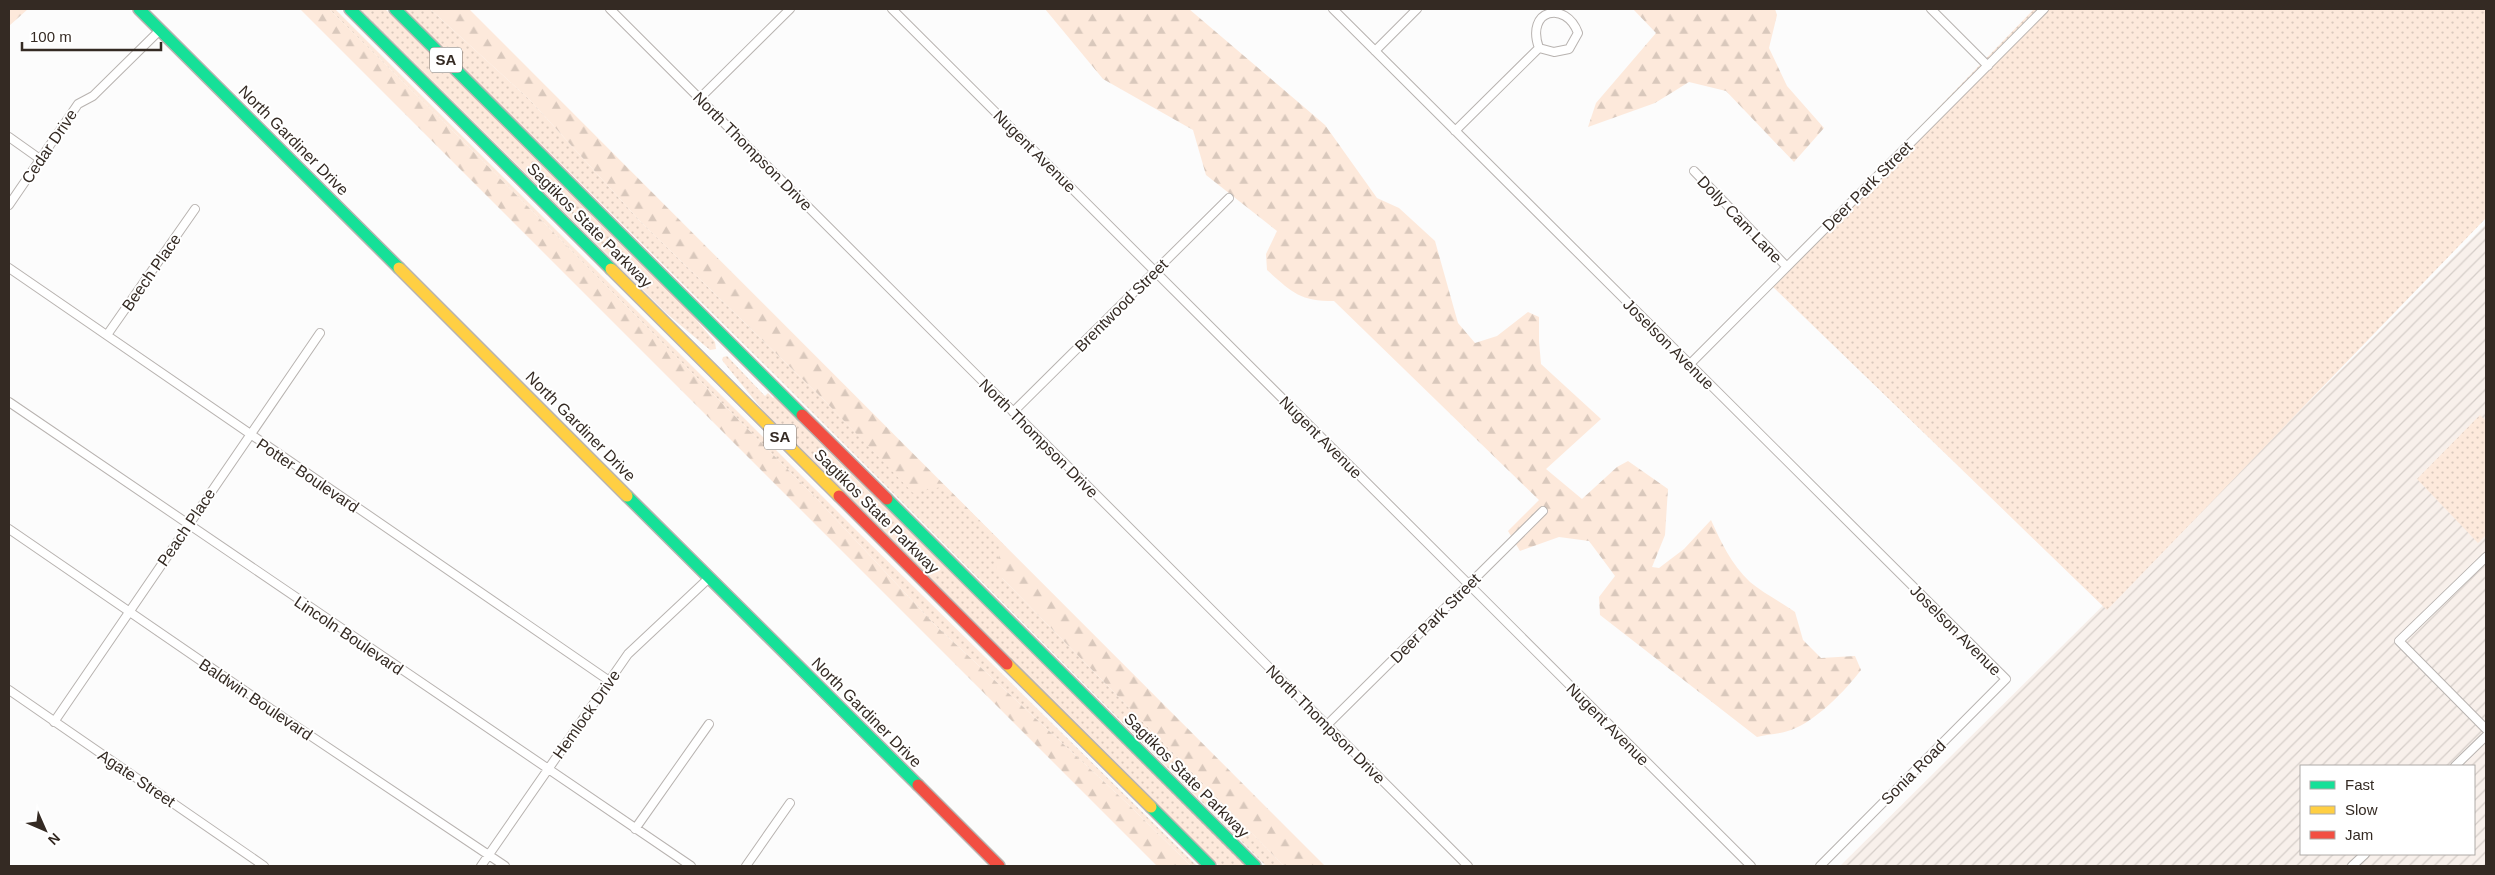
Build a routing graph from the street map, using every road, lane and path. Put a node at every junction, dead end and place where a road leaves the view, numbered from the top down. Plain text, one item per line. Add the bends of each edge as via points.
1 (139, 9) edge
2 (350, 9) edge
3 (395, 9) edge
4 (610, 9) edge
5 (790, 9) edge
6 (892, 9) edge
7 (1333, 9) edge
8 (1417, 9) edge
9 (1930, 9) edge
10 (2044, 9) edge
11 (160, 30) junction
12 (1539, 48) junction
13 (1375, 50) junction
14 (1988, 66) junction
15 (700, 98) junction
16 (1455, 131) junction
17 (9, 137) edge
18 (40, 159) junction
19 (1694, 171) dead end
20 (1228, 198) dead end
21 (9, 205) edge
22 (195, 209) dead end
23 (1787, 267) junction
24 (9, 268) edge
25 (1155, 272) junction
26 (320, 332) dead end
27 (107, 336) junction
28 (1690, 364) junction
29 (9, 402) edge
30 (1013, 412) junction
31 (249, 435) junction
32 (1543, 511) dead end
33 (188, 524) junction
34 (9, 529) edge
35 (2486, 557) edge
36 (709, 578) junction
37 (1469, 584) junction
38 (129, 611) junction
39 (2006, 678) joint
40 (608, 680) junction
41 (9, 690) edge
42 (54, 722) junction
43 (709, 724) dead end
44 (1327, 725) junction
45 (2486, 730) edge
46 (2486, 736) edge
47 (2456, 765) edge
48 (547, 770) junction
49 (790, 803) dead end
50 (635, 829) junction
51 (489, 855) junction
52 (2364, 855) edge
53 (264, 866) edge
54 (481, 866) edge
55 (505, 866) edge
56 (691, 866) edge
57 (746, 866) edge
58 (999, 866) edge
59 (1210, 866) edge
60 (1255, 866) edge
61 (1468, 866) edge
62 (1751, 866) edge
63 (1820, 866) edge
64 (2352, 866) edge

1 - 11 main road, North Gardiner Drive
2 - 59 main road, Sagtikos State Parkway / SA
3 - 60 main road, Sagtikos State Parkway / SA
4 - 15 street, North Thompson Drive
5 - 15 street
6 - 25 street, Nugent Avenue
7 - 13 street, Joselson Avenue
8 - 13 street
9 - 14 street
10 - 14 street, Deer Park Street
11 - 18 street, Cedar Drive via 93,96 78,104
11 - 36 main road, North Gardiner Drive
12 - 12 street via 1554,52 1569,48 1578,33 1571,18 1564,12 1553,12 1540,18 1535,26
12 - 16 street
13 - 16 street, Joselson Avenue
14 - 23 street, Deer Park Street
15 - 30 street, North Thompson Drive
16 - 28 street, Joselson Avenue
17 - 18 street
18 - 21 street, Cedar Drive
19 - 23 street, Dolly Cam Lane
20 - 25 street, Brentwood Street
22 - 27 street, Beech Place
23 - 28 street, Deer Park Street
24 - 27 street, Potter Boulevard
25 - 30 street, Brentwood Street
25 - 37 street, Nugent Avenue
26 - 31 street, Peach Place
27 - 31 street, Potter Boulevard
28 - 39 street, Joselson Avenue
29 - 33 street, Lincoln Boulevard
30 - 44 street, North Thompson Drive
31 - 33 street, Peach Place
31 - 40 street, Potter Boulevard
32 - 37 street, Deer Park Street
33 - 38 street, Peach Place
33 - 48 street, Lincoln Boulevard
34 - 38 street, Baldwin Boulevard
35 - 45 street via 2399,641
36 - 40 street, Hemlock Drive via 628,654
36 - 58 main road, North Gardiner Drive
37 - 44 street, Deer Park Street
37 - 62 street, Nugent Avenue
38 - 42 street, Peach Place
38 - 51 street, Baldwin Boulevard
39 - 63 street, Sonia Road
40 - 48 street, Hemlock Drive
41 - 42 street, Agate Street
42 - 53 street, Agate Street
43 - 50 street
44 - 61 street, North Thompson Drive
46 - 47 street
48 - 50 street, Lincoln Boulevard
48 - 51 street, Hemlock Drive
49 - 57 street
50 - 56 street, Lincoln Boulevard
51 - 54 street, Hemlock Drive
51 - 55 street, Baldwin Boulevard
52 - 64 street

